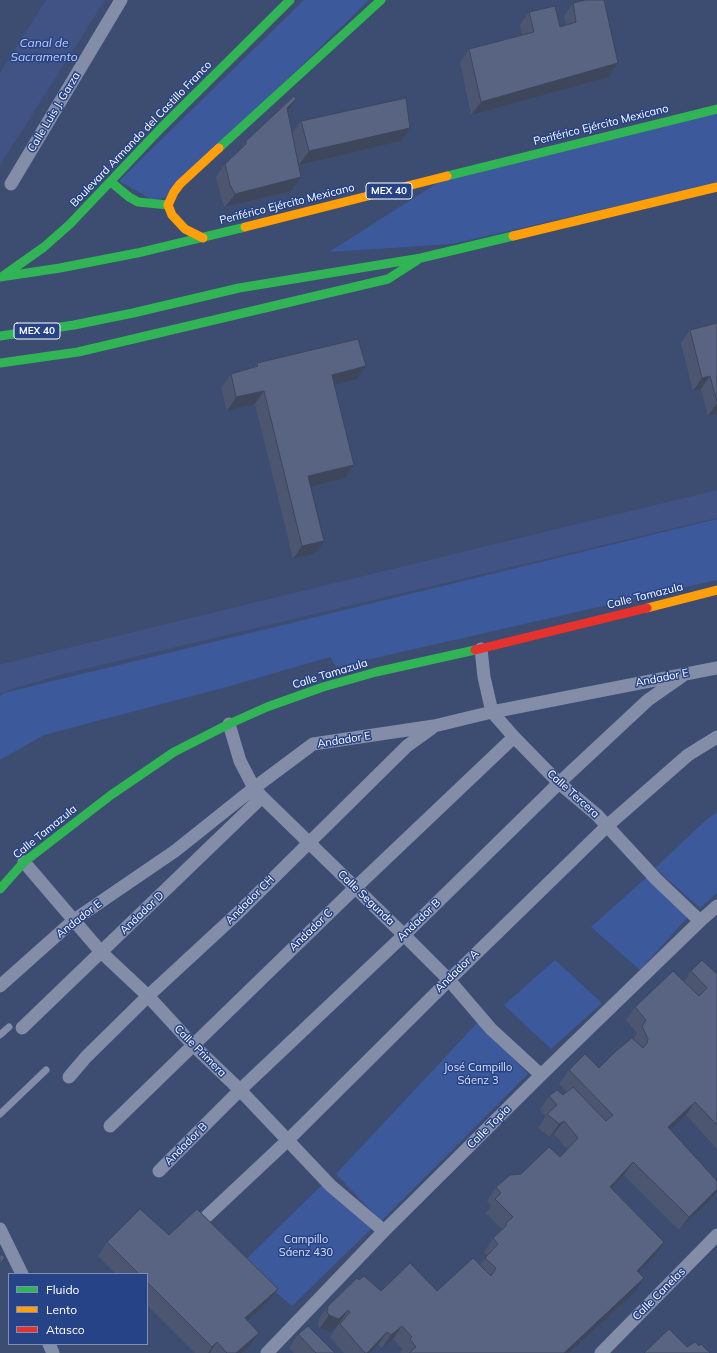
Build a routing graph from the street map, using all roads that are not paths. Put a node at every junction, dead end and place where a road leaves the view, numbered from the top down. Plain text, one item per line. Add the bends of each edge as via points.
1 (121, 0) edge
2 (290, 0) edge
3 (380, 0) edge
4 (717, 109) edge
5 (111, 182) junction
6 (11, 184) dead end
7 (717, 187) edge
8 (168, 205) junction
9 (202, 238) junction
10 (421, 258) junction
11 (2, 277) edge
12 (0, 336) edge
13 (0, 363) edge
14 (717, 590) edge
15 (481, 649) junction
16 (717, 668) edge
17 (685, 674) junction
18 (492, 712) junction
19 (228, 724) junction
20 (434, 726) junction
21 (514, 737) junction
22 (717, 737) edge
23 (559, 783) junction
24 (258, 793) junction
25 (607, 826) junction
26 (308, 842) junction
27 (175, 851) junction
28 (24, 862) junction
29 (189, 868) junction
30 (355, 888) junction
31 (0, 889) edge
32 (717, 906) edge
33 (74, 920) junction
34 (700, 920) junction
35 (404, 935) junction
36 (101, 952) junction
37 (448, 980) junction
38 (0, 986) edge
39 (148, 996) junction
40 (15, 1027) joint
41 (0, 1035) edge
42 (193, 1045) junction
43 (46, 1070) dead end
44 (541, 1075) junction
45 (69, 1077) dead end
46 (240, 1090) junction
47 (0, 1114) edge
48 (110, 1126) dead end
49 (288, 1140) junction
50 (159, 1171) dead end
51 (207, 1216) dead end
52 (0, 1229) edge
53 (384, 1231) junction
54 (717, 1235) edge
55 (22, 1273) edge
56 (267, 1353) edge
57 (601, 1353) edge

1 - 6 street, Calle Luis J. Garza
2 - 5 main road, Boulevard Armando del Castillo Franco via 162,127
3 - 8 main road via 180,184
4 - 9 main road, Periférico Ejército Mexicano / MEX 40 via 505,160
5 - 8 main road via 138,202
5 - 11 main road, Boulevard Armando del Castillo Franco via 44,247
7 - 10 main road, MEX 40
8 - 9 main road via 176,221
9 - 11 main road, Periférico Ejército Mexicano / MEX 40 via 138,253
10 - 12 main road, MEX 40 via 239,288 126,315
10 - 13 main road via 388,279 78,352
14 - 15 main road, Calle Tamazula
15 - 18 street, Calle Tercera
15 - 19 main road, Calle Tamazula via 376,672 323,687
16 - 17 street, Andador E
17 - 18 street, Andador E
17 - 23 street, Andador B via 648,700
18 - 20 street, Andador E
18 - 21 street, Calle Tercera
19 - 24 street, Calle Segunda via 240,761
19 - 28 main road, Calle Tamazula via 174,752 111,795
20 - 24 street, Andador E via 313,744
20 - 26 street, Andador CH via 407,746
21 - 23 street, Calle Tercera
21 - 30 street, Andador C
22 - 25 street, Andador A via 688,755
23 - 25 street, Calle Tercera via 598,815
23 - 35 street, Andador B
24 - 26 street, Calle Segunda
24 - 27 street, Andador E
24 - 29 street, Andador D
25 - 34 street, Calle Tercera via 656,879
25 - 37 street, Andador A
26 - 30 street, Calle Segunda
26 - 39 street, Andador CH via 240,911
27 - 29 street
27 - 33 street, Andador E
28 - 31 main road, Calle Tamazula
28 - 33 street, Calle Primera
29 - 36 street, Andador D
30 - 35 street, Calle Segunda
30 - 42 street, Andador C
32 - 34 street, Calle Topia
33 - 36 street, Calle Primera
33 - 38 street, Andador E
34 - 44 street, Calle Topia
35 - 37 street, Calle Segunda
35 - 46 street, Andador B
36 - 39 street, Calle Primera
36 - 40 street, Andador D
37 - 44 street, Calle Segunda via 491,1029
37 - 49 street, Andador A
39 - 42 street, Calle Primera
39 - 45 street, Andador CH
40 - 41 lane
42 - 46 street, Calle Primera
42 - 48 street, Andador C
43 - 47 lane
44 - 53 street, Calle Topia
46 - 49 street, Calle Primera
46 - 50 street, Andador B
49 - 51 street, Andador A
49 - 53 street, Calle Primera via 331,1186
52 - 55 street
53 - 56 street, Calle Topia
54 - 57 street, Calle Canelas

